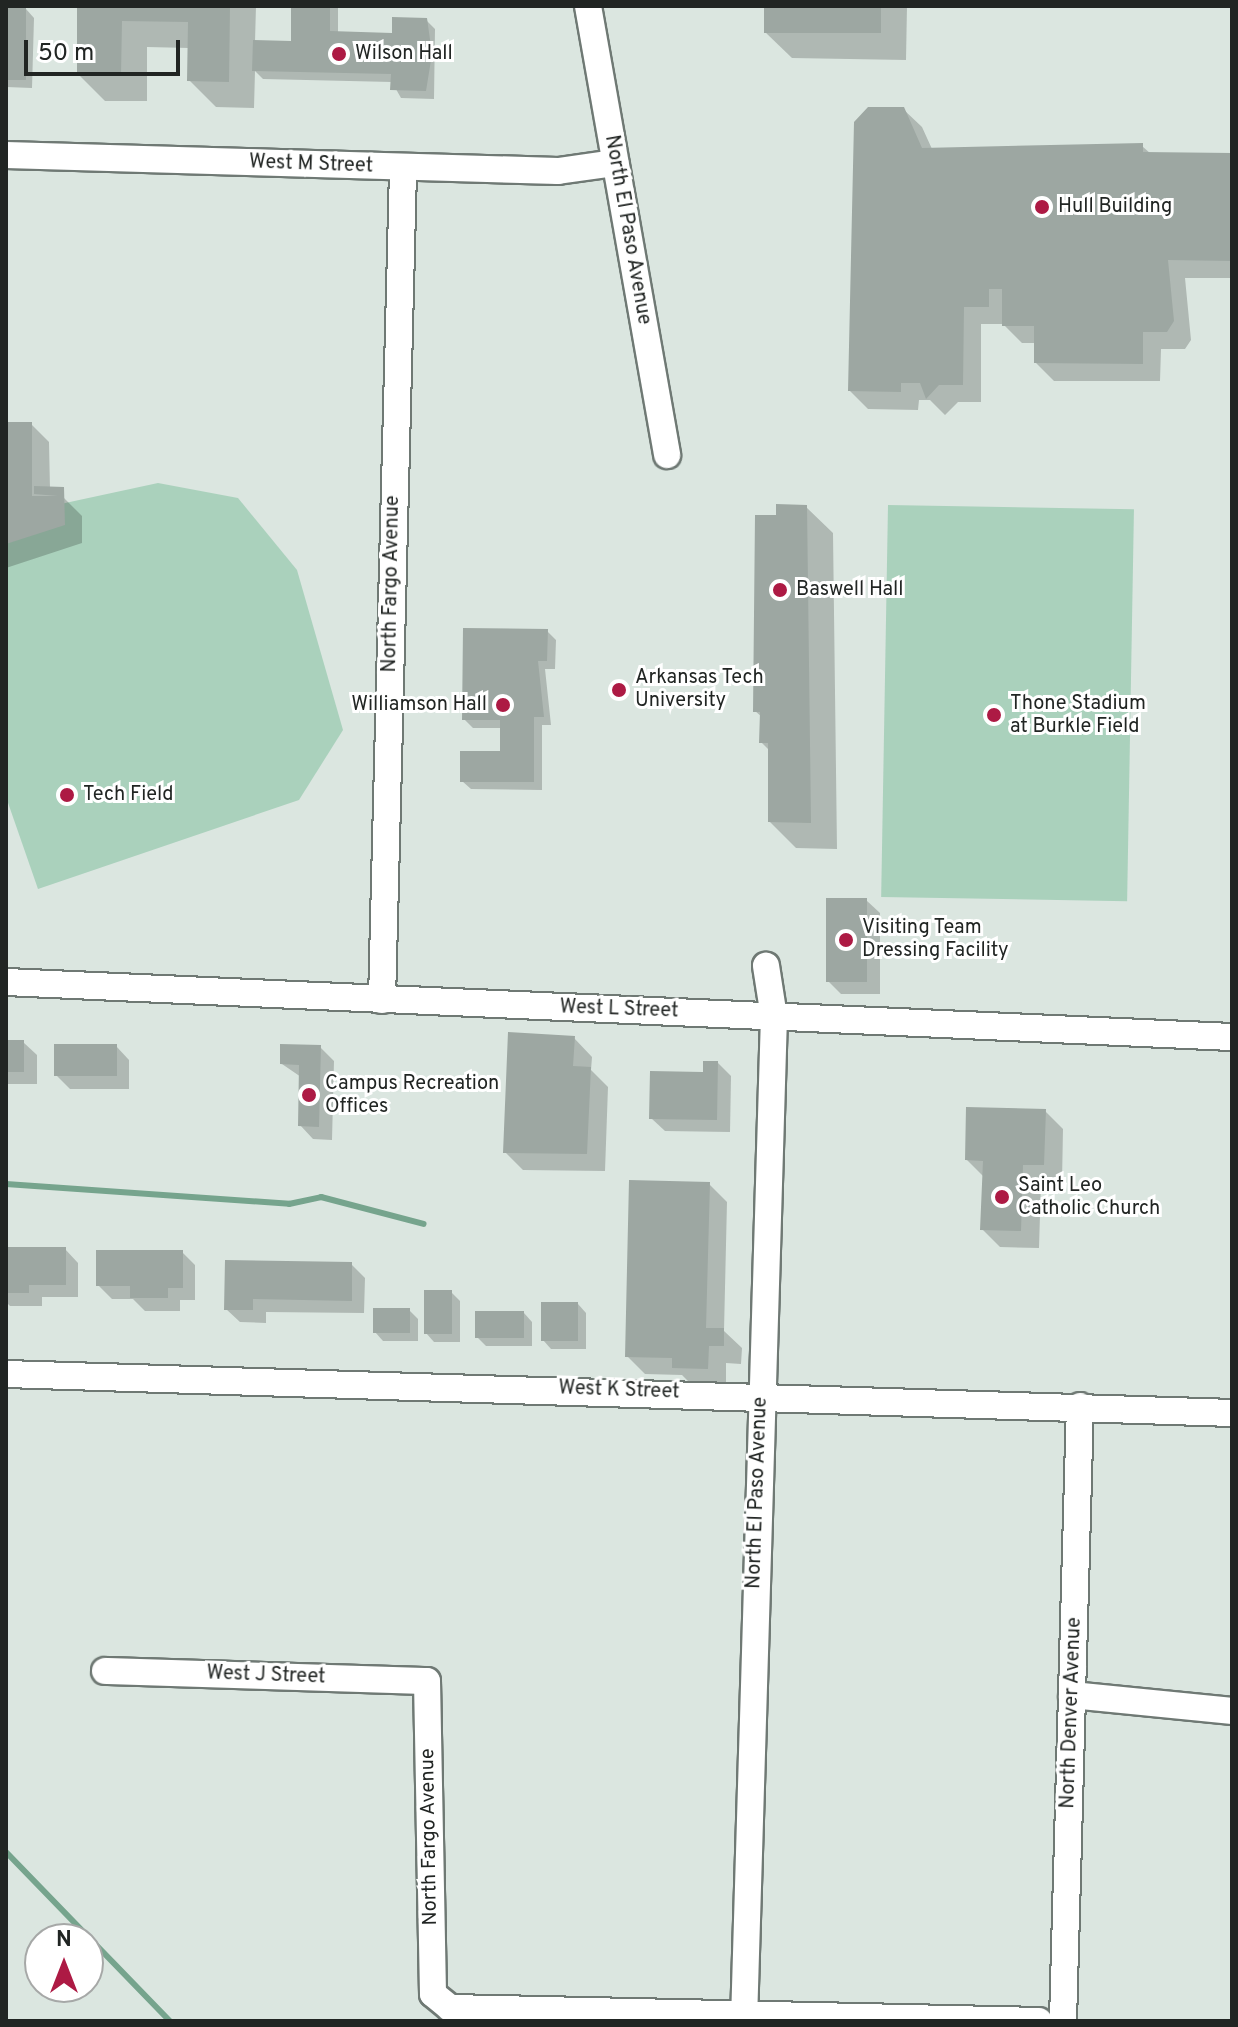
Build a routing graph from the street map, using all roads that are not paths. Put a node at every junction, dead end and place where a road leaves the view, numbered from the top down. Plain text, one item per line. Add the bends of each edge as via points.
1 (588, 6) edge
2 (6, 155) edge
3 (615, 163) junction
4 (403, 168) junction
5 (667, 455) dead end
6 (766, 966) dead end
7 (6, 982) edge
8 (382, 1000) junction
9 (774, 1017) junction
10 (1232, 1037) edge
11 (6, 1374) edge
12 (760, 1394) junction
13 (1080, 1406) junction
14 (1232, 1413) edge
15 (105, 1671) dead end
16 (427, 1681) joint
17 (1072, 1695) junction
18 (1232, 1711) edge
19 (744, 2018) edge
20 (1039, 2021) edge
21 (1063, 2021) edge

1 - 3 street, North El Paso Avenue
2 - 4 street, West M Street
3 - 4 street, West M Street via 558,171
3 - 5 street, North El Paso Avenue
4 - 8 street, North Fargo Avenue
6 - 9 street, North El Paso Avenue
7 - 8 street, West L Street
8 - 9 street, West L Street
9 - 10 street, West L Street
9 - 12 street, North El Paso Avenue
11 - 12 street, West K Street
12 - 13 street, West K Street
12 - 19 street, North El Paso Avenue
13 - 14 street, West K Street
13 - 17 street, North Denver Avenue
15 - 16 street, West J Street
16 - 19 street, North Fargo Avenue via 433,1994 450,2008
17 - 18 street
17 - 21 street, North Denver Avenue
19 - 20 street

